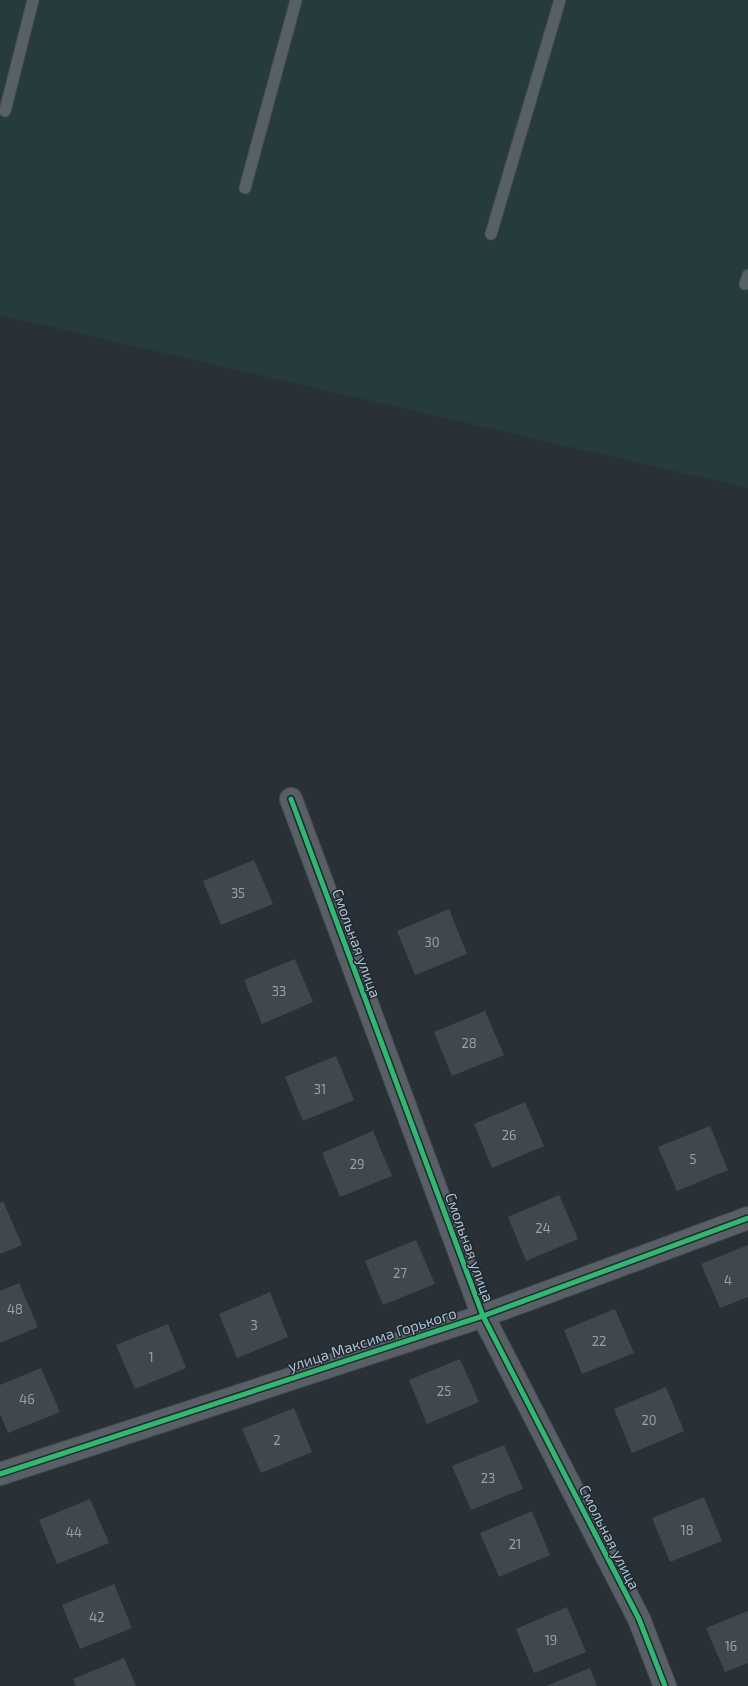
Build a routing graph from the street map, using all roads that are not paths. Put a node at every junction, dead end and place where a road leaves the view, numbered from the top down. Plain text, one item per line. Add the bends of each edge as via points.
1 (33, 0) edge
2 (296, 0) edge
3 (560, 0) edge
4 (5, 111) dead end
5 (245, 188) dead end
6 (491, 234) dead end
7 (290, 799) dead end
8 (748, 1218) edge
9 (483, 1316) junction
10 (0, 1474) edge
11 (665, 1686) edge

1 - 4 lane
2 - 5 lane
3 - 6 lane
7 - 9 street, Смольная улица
8 - 9 street, улица Максима Горького
9 - 10 street, улица Максима Горького
9 - 11 street, Смольная улица via 639,1619

